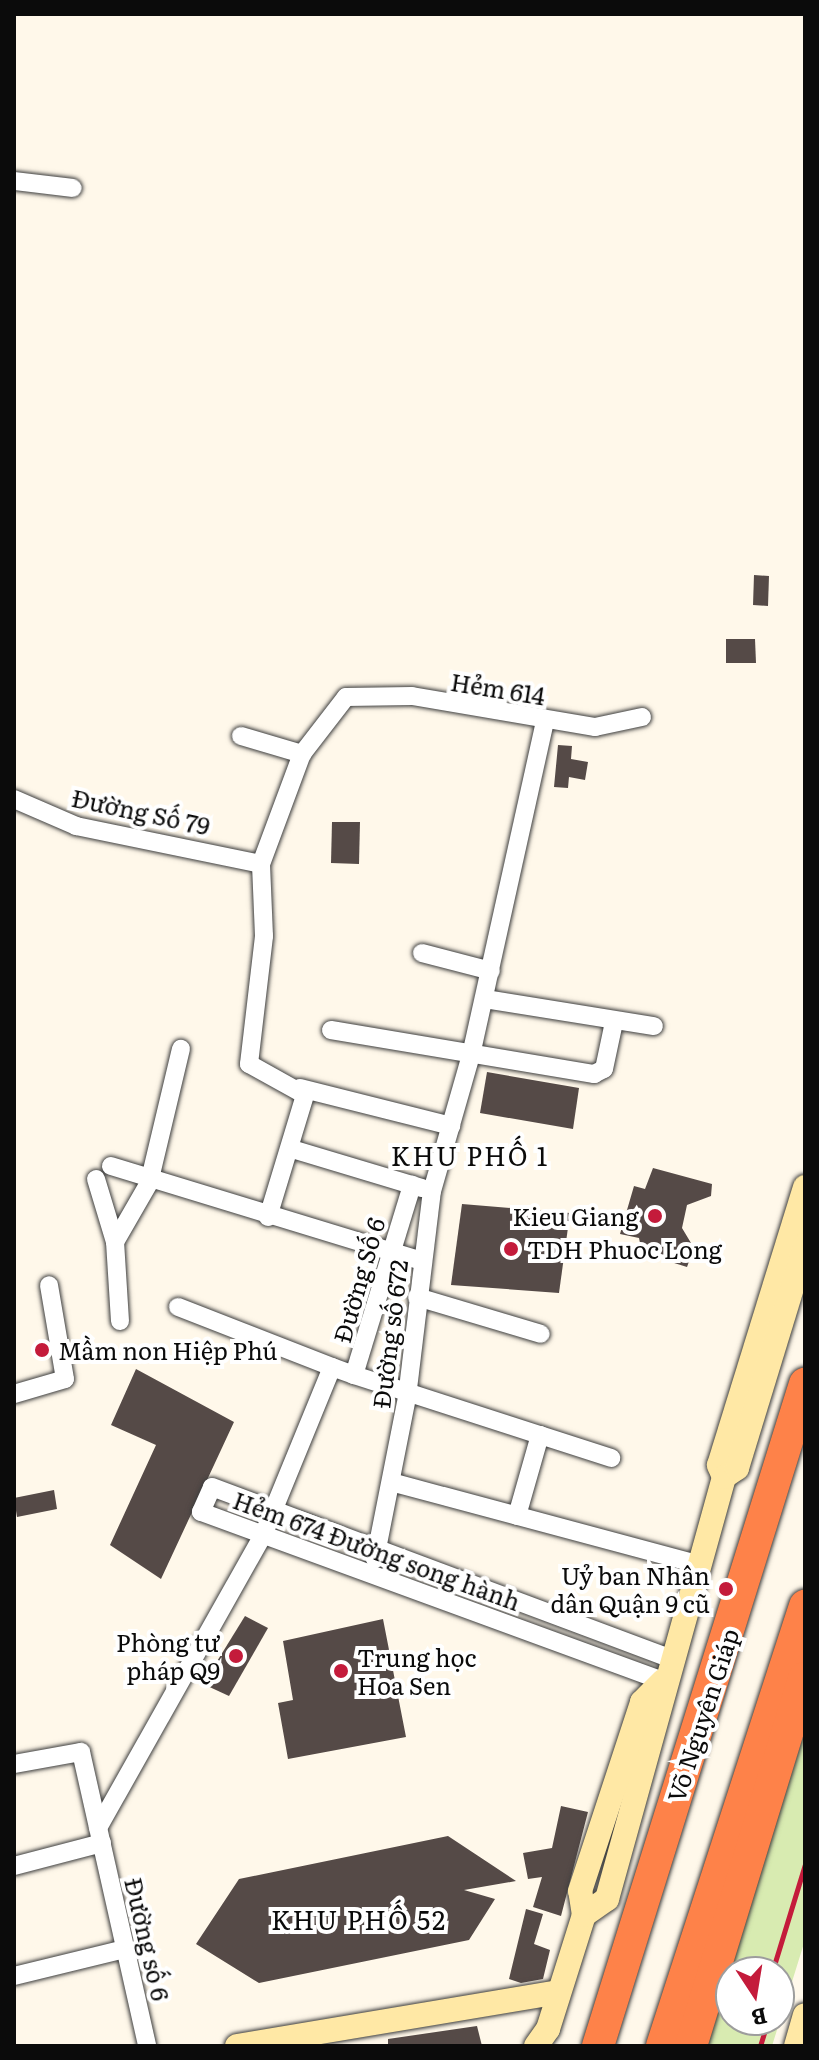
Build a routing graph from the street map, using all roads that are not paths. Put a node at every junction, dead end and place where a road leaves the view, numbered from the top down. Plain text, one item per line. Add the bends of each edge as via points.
1 (14, 181) edge
2 (73, 188) dead end
3 (642, 717) dead end
4 (545, 720) junction
5 (241, 736) dead end
6 (302, 754) junction
7 (14, 799) edge
8 (261, 864) junction
9 (422, 953) dead end
10 (491, 971) junction
11 (485, 999) junction
12 (614, 1022) junction
13 (654, 1026) dead end
14 (331, 1030) dead end
15 (181, 1049) dead end
16 (471, 1055) junction
17 (300, 1088) junction
18 (451, 1126) junction
19 (292, 1149) junction
20 (111, 1166) dead end
21 (96, 1179) dead end
22 (149, 1183) junction
23 (412, 1185) junction
24 (805, 1187) edge
25 (432, 1191) junction
26 (268, 1217) junction
27 (115, 1242) junction
28 (805, 1245) edge
29 (388, 1252) junction
30 (421, 1261) junction
31 (49, 1285) dead end
32 (417, 1297) junction
33 (178, 1307) dead end
34 (120, 1321) dead end
35 (541, 1334) dead end
36 (332, 1367) junction
37 (354, 1375) junction
38 (805, 1384) edge
39 (14, 1394) edge
40 (407, 1397) junction
41 (540, 1435) junction
42 (805, 1452) edge
43 (611, 1458) dead end
44 (724, 1477) junction
45 (391, 1482) junction
46 (273, 1510) junction
47 (517, 1516) junction
48 (264, 1533) junction
49 (377, 1548) junction
50 (700, 1565) junction
51 (373, 1574) junction
52 (803, 1615) edge
53 (668, 1670) junction
54 (805, 1675) edge
55 (768, 1723) junction
56 (14, 1764) edge
57 (779, 1770) junction
58 (100, 1835) junction
59 (14, 1866) edge
60 (125, 1949) junction
61 (14, 1976) edge
62 (558, 1992) junction
63 (805, 2015) edge
64 (546, 2040) edge
65 (147, 2046) edge
66 (237, 2046) edge
67 (598, 2046) edge
68 (621, 2046) edge
69 (662, 2046) edge
70 (691, 2046) edge
71 (796, 2046) edge

1 - 2 street
3 - 4 street, Hẻm 614 via 595,727
4 - 6 street, Hẻm 614 via 412,696 346,697
4 - 10 street, Đường số 672
5 - 6 street
6 - 8 street
7 - 8 street, Đường Số 79 via 76,826
8 - 17 street via 265,921 249,1064
9 - 10 street
10 - 11 street, Đường số 672
11 - 12 street
11 - 16 street, Đường số 672
12 - 13 street
12 - 16 street via 600,1073
14 - 16 street
15 - 22 street
16 - 18 street, Đường số 672
17 - 18 street
17 - 19 street
18 - 25 street, Đường số 672
19 - 23 street
19 - 26 street
20 - 22 street
21 - 27 street
22 - 26 street
22 - 27 street
23 - 25 street
23 - 29 street, Đường Số 6
24 - 44 main road via 719,1465
25 - 30 street, Đường số 672
26 - 29 street
27 - 34 street
28 - 44 main road via 737,1468
29 - 30 street
29 - 37 street, Đường Số 6
30 - 32 street, Đường số 672
31 - 39 street via 65,1379
32 - 35 street
32 - 40 street, Đường số 672
33 - 36 street
36 - 37 street, Đường Số 6
36 - 46 street, Đường Số 6
37 - 40 street
38 - 67 highway, Võ Nguyên Giáp
40 - 41 street
40 - 45 street, Đường số 672
41 - 43 street
41 - 47 street
42 - 68 highway, Võ Nguyên Giáp
44 - 50 main road
45 - 47 street
45 - 49 street, Đường số 672
46 - 48 street, Đường Số 6
46 - 48 street, Hẻm 674 Đường song hành via 212,1487 201,1512
46 - 49 street, Hẻm 674 Đường song hành
47 - 50 street
48 - 51 street, Hẻm 674 Đường song hành
48 - 58 street, Đường Số 6
49 - 51 street, Đường số 672
49 - 53 street, Hẻm 674 Đường song hành
50 - 53 main road
51 - 53 street, Hẻm 674 Đường song hành
52 - 55 highway
53 - 62 main road via 642,1702 580,1891 584,1915
54 - 57 highway
55 - 57 highway
55 - 69 highway
56 - 58 street, Đường số 6 via 81,1752
57 - 70 highway
58 - 59 street
58 - 60 street, Đường số 6
60 - 61 street
60 - 65 street, Đường số 6
62 - 64 main road
62 - 66 main road
63 - 71 main road

